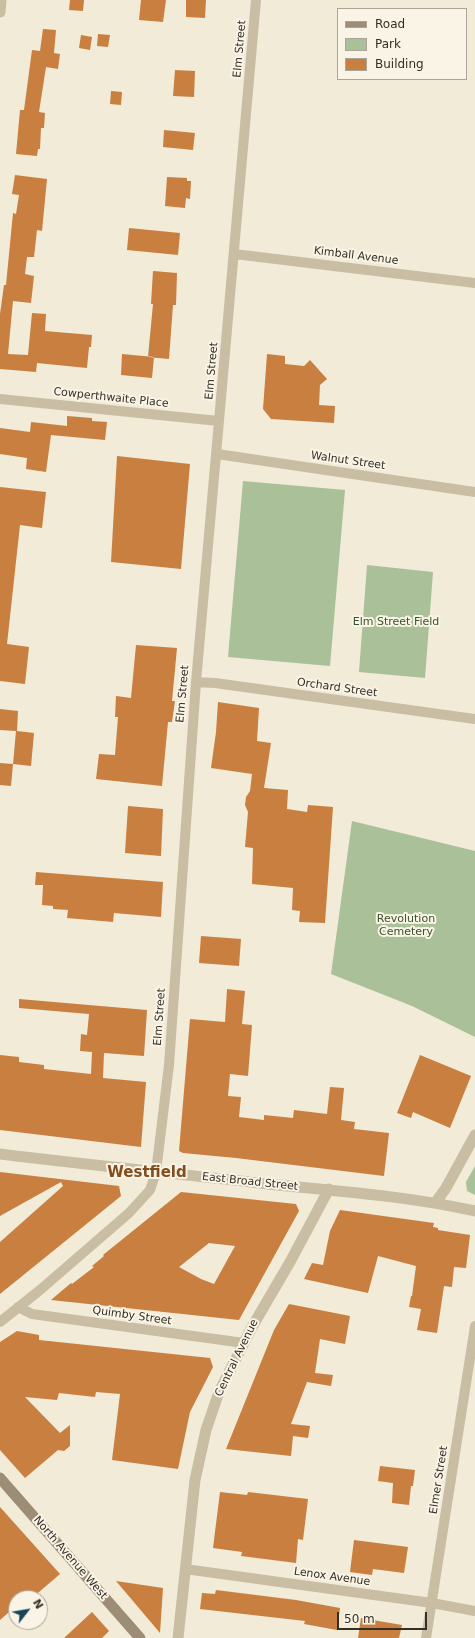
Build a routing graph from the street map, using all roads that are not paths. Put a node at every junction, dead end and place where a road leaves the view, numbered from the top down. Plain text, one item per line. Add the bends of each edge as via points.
1 (1, 0) edge
2 (256, 0) edge
3 (0, 12) edge
4 (234, 254) junction
5 (475, 283) edge
6 (0, 400) edge
7 (219, 421) junction
8 (217, 454) junction
9 (475, 492) edge
10 (196, 682) junction
11 (475, 719) edge
12 (475, 1134) edge
13 (0, 1154) edge
14 (156, 1172) junction
15 (329, 1189) junction
16 (435, 1203) junction
17 (475, 1211) edge
18 (18, 1307) junction
19 (0, 1322) edge
20 (475, 1326) edge
21 (244, 1344) junction
22 (0, 1478) edge
23 (185, 1569) junction
24 (432, 1603) junction
25 (475, 1611) edge
26 (140, 1638) edge
27 (178, 1638) edge
28 (426, 1638) edge

1 - 3 street
2 - 4 street, Elm Street
4 - 5 street, Kimball Avenue
4 - 7 street, Elm Street
6 - 7 street, Cowperthwaite Place
7 - 8 street, Elm Street
8 - 9 street, Walnut Street
8 - 10 street, Elm Street
10 - 11 street, Orchard Street via 215,682
10 - 14 street, Elm Street via 169,1064
12 - 16 street
13 - 14 street, East Broad Street
14 - 15 street, East Broad Street
14 - 18 street, Elm Street via 150,1190 129,1213
15 - 16 street, East Broad Street
15 - 21 street, Central Avenue
16 - 17 street, East Broad Street
18 - 19 street, Elm Street
18 - 21 street, Quimby Street via 32,1314
20 - 24 street, Elmer Street
21 - 23 street, Central Avenue via 219,1392 206,1430 195,1480
22 - 26 main road, North Avenue West
23 - 24 street, Lenox Avenue
23 - 27 street, Central Avenue
24 - 25 street, Lenox Avenue
24 - 28 street, Elmer Street

